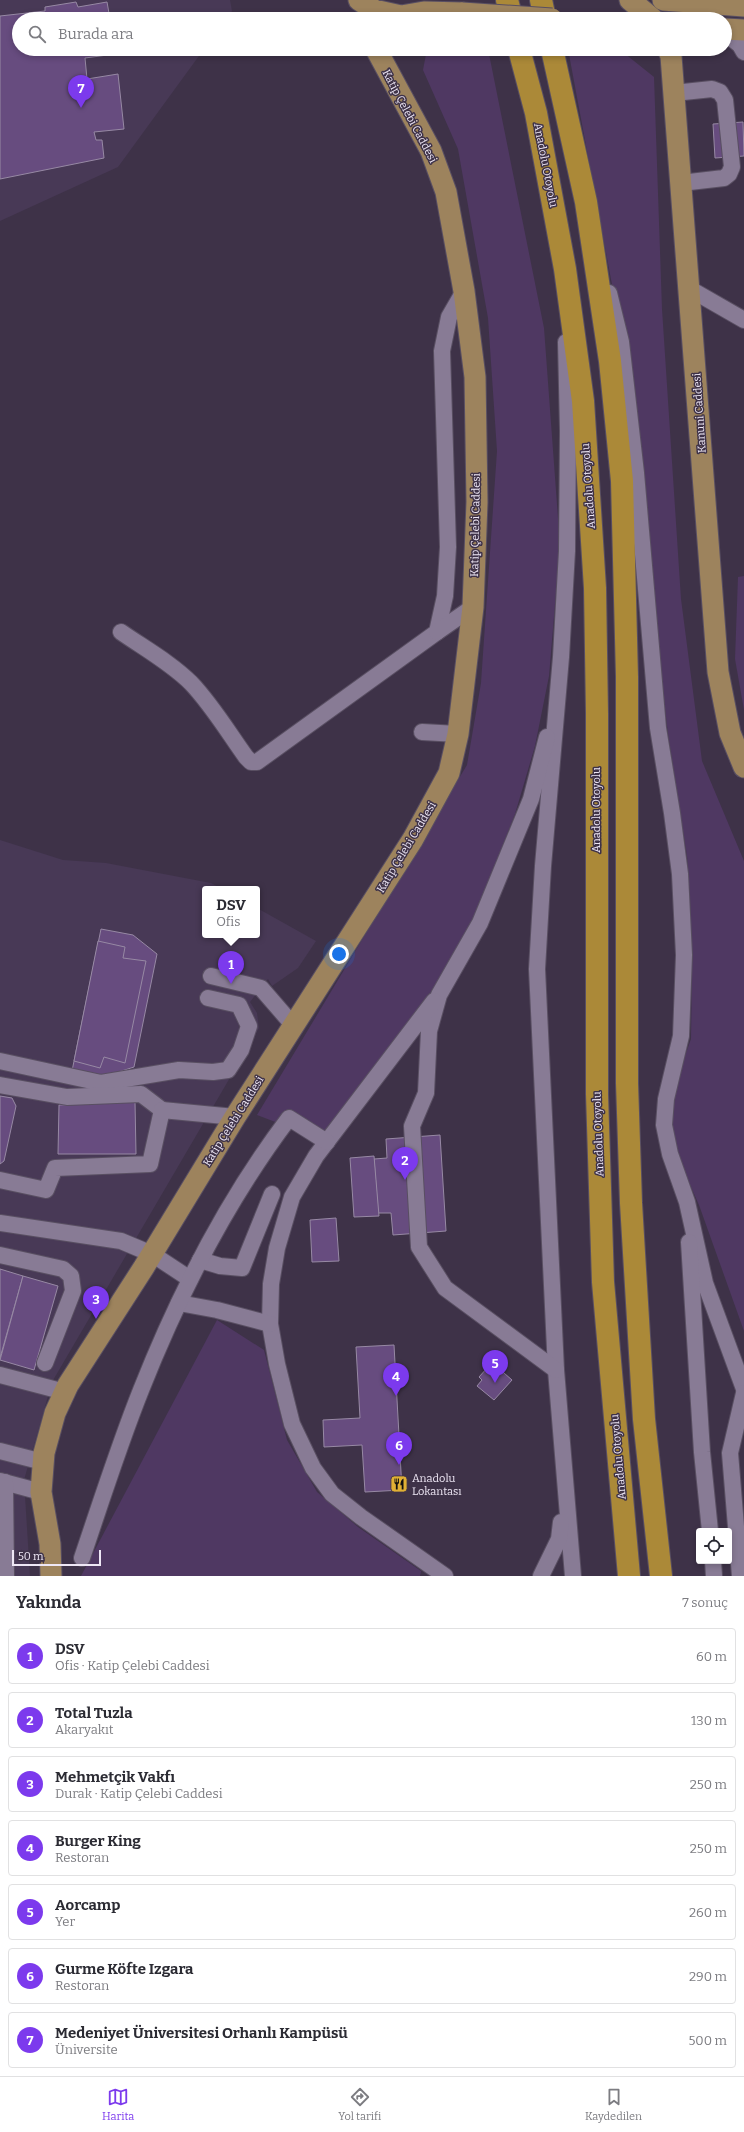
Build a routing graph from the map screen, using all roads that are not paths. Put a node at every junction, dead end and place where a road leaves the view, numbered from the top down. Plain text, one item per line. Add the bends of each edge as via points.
1 (350, 0) edge
2 (359, 0) edge
3 (427, 0) edge
4 (507, 0) edge
5 (630, 0) edge
6 (662, 0) edge
7 (744, 6) edge
8 (544, 9) edge
9 (358, 12) edge
10 (383, 12) edge
11 (409, 12) edge
12 (482, 12) edge
13 (510, 12) edge
14 (645, 12) edge
15 (732, 29) edge
16 (744, 30) edge
17 (732, 39) edge
18 (744, 52) edge
19 (380, 56) edge
20 (521, 56) edge
21 (554, 56) edge
22 (671, 56) edge
23 (674, 93) junction
24 (681, 183) junction
25 (586, 202) junction
26 (565, 269) junction
27 (690, 289) junction
28 (464, 291) junction
29 (744, 320) edge
30 (473, 607) junction
31 (121, 632) dead end
32 (437, 632) junction
33 (561, 657) junction
34 (422, 732) dead end
35 (458, 734) junction
36 (744, 766) edge
37 (210, 976) dead end
38 (439, 995) junction
39 (208, 998) dead end
40 (293, 1025) junction
41 (0, 1061) edge
42 (0, 1086) edge
43 (162, 1110) junction
44 (235, 1116) junction
45 (328, 1142) junction
46 (0, 1180) edge
47 (272, 1194) dead end
48 (687, 1202) junction
49 (0, 1223) edge
50 (152, 1254) junction
51 (0, 1255) edge
52 (200, 1260) junction
53 (190, 1279) junction
54 (179, 1303) junction
55 (270, 1324) junction
56 (45, 1363) dead end
57 (556, 1370) junction
58 (0, 1375) edge
59 (744, 1389) edge
60 (65, 1392) junction
61 (744, 1393) edge
62 (0, 1451) edge
63 (43, 1462) junction
64 (2, 1481) edge
65 (565, 1488) junction
66 (41, 1492) junction
67 (710, 1528) edge
68 (82, 1558) dead end
69 (713, 1564) edge
70 (6, 1576) edge
71 (51, 1576) edge
72 (445, 1576) edge
73 (541, 1576) edge
74 (572, 1576) edge
75 (629, 1576) edge
76 (661, 1576) edge
77 (714, 1576) edge
78 (740, 1576) edge

1 - 9 main road
2 - 10 main road via 374,10
3 - 11 main road
4 - 13 highway
5 - 14 main road
6 - 7 main road
8 - 12 main road, bridge
15 - 16 main road
17 - 18 street
19 - 28 main road, Katip Çelebi Caddesi via 431,151 446,192
20 - 26 highway, Anadolu Otoyolu via 536,113
21 - 25 highway
22 - 23 main road, Kanuni Caddesi
23 - 24 main road, Kanuni Caddesi
23 - 24 street via 712,89 720,92 725,100 732,167 724,178
24 - 27 main road, Kanuni Caddesi
25 - 48 street via 621,342 636,473 658,728 680,874 684,955 681,1036 666,1099 664,1125 670,1154
25 - 76 highway via 610,361 622,481 627,677 627,1083 631,1196 644,1419
26 - 33 street via 568,455 567,551
26 - 75 highway, Anadolu Otoyolu via 583,400 595,588 597,1086 603,1282
27 - 29 street
27 - 36 main road, Kanuni Caddesi via 718,672 730,733
28 - 30 main road, Katip Çelebi Caddesi via 475,377 477,502
28 - 32 street via 449,317 442,351 448,547 445,596
30 - 32 street
30 - 35 main road, Katip Çelebi Caddesi
31 - 32 street via 191,683 251,762 257,762
33 - 38 street via 546,740 531,799 480,923
33 - 57 street via 537,969
34 - 35 street
35 - 40 main road, Katip Çelebi Caddesi via 449,773 413,839
37 - 40 street via 261,988
38 - 45 street
38 - 57 street via 429,1032 426,1093 412,1126 419,1247 445,1288
39 - 41 street via 239,1005 249,1026 242,1050 228,1070 179,1070 101,1083
40 - 44 main road, Katip Çelebi Caddesi
42 - 43 street via 67,1097 141,1094
43 - 44 street
43 - 46 street via 150,1164 55,1168 46,1190
44 - 50 main road, Katip Çelebi Caddesi
45 - 52 street via 290,1118 272,1140
45 - 55 street via 316,1156 292,1197 284,1222 271,1284
47 - 52 street via 242,1268 220,1266
48 - 59 street via 705,1283
48 - 67 street via 702,1452
49 - 50 street via 121,1241
50 - 53 street
50 - 60 main road, Katip Çelebi Caddesi
51 - 56 street via 63,1269 71,1276 73,1291
52 - 53 street
53 - 54 street
54 - 55 street
54 - 68 street via 141,1390
55 - 72 street via 292,1424 313,1468 324,1484 332,1494 361,1517
57 - 65 street
58 - 60 street
60 - 63 main road, Katip Çelebi Caddesi via 51,1426
61 - 78 street via 730,1453
62 - 63 street
63 - 66 main road, Katip Çelebi Caddesi
64 - 66 street
64 - 70 street
65 - 73 street via 559,1539
65 - 74 street
66 - 71 main road, Katip Çelebi Caddesi via 50,1544
69 - 77 street

